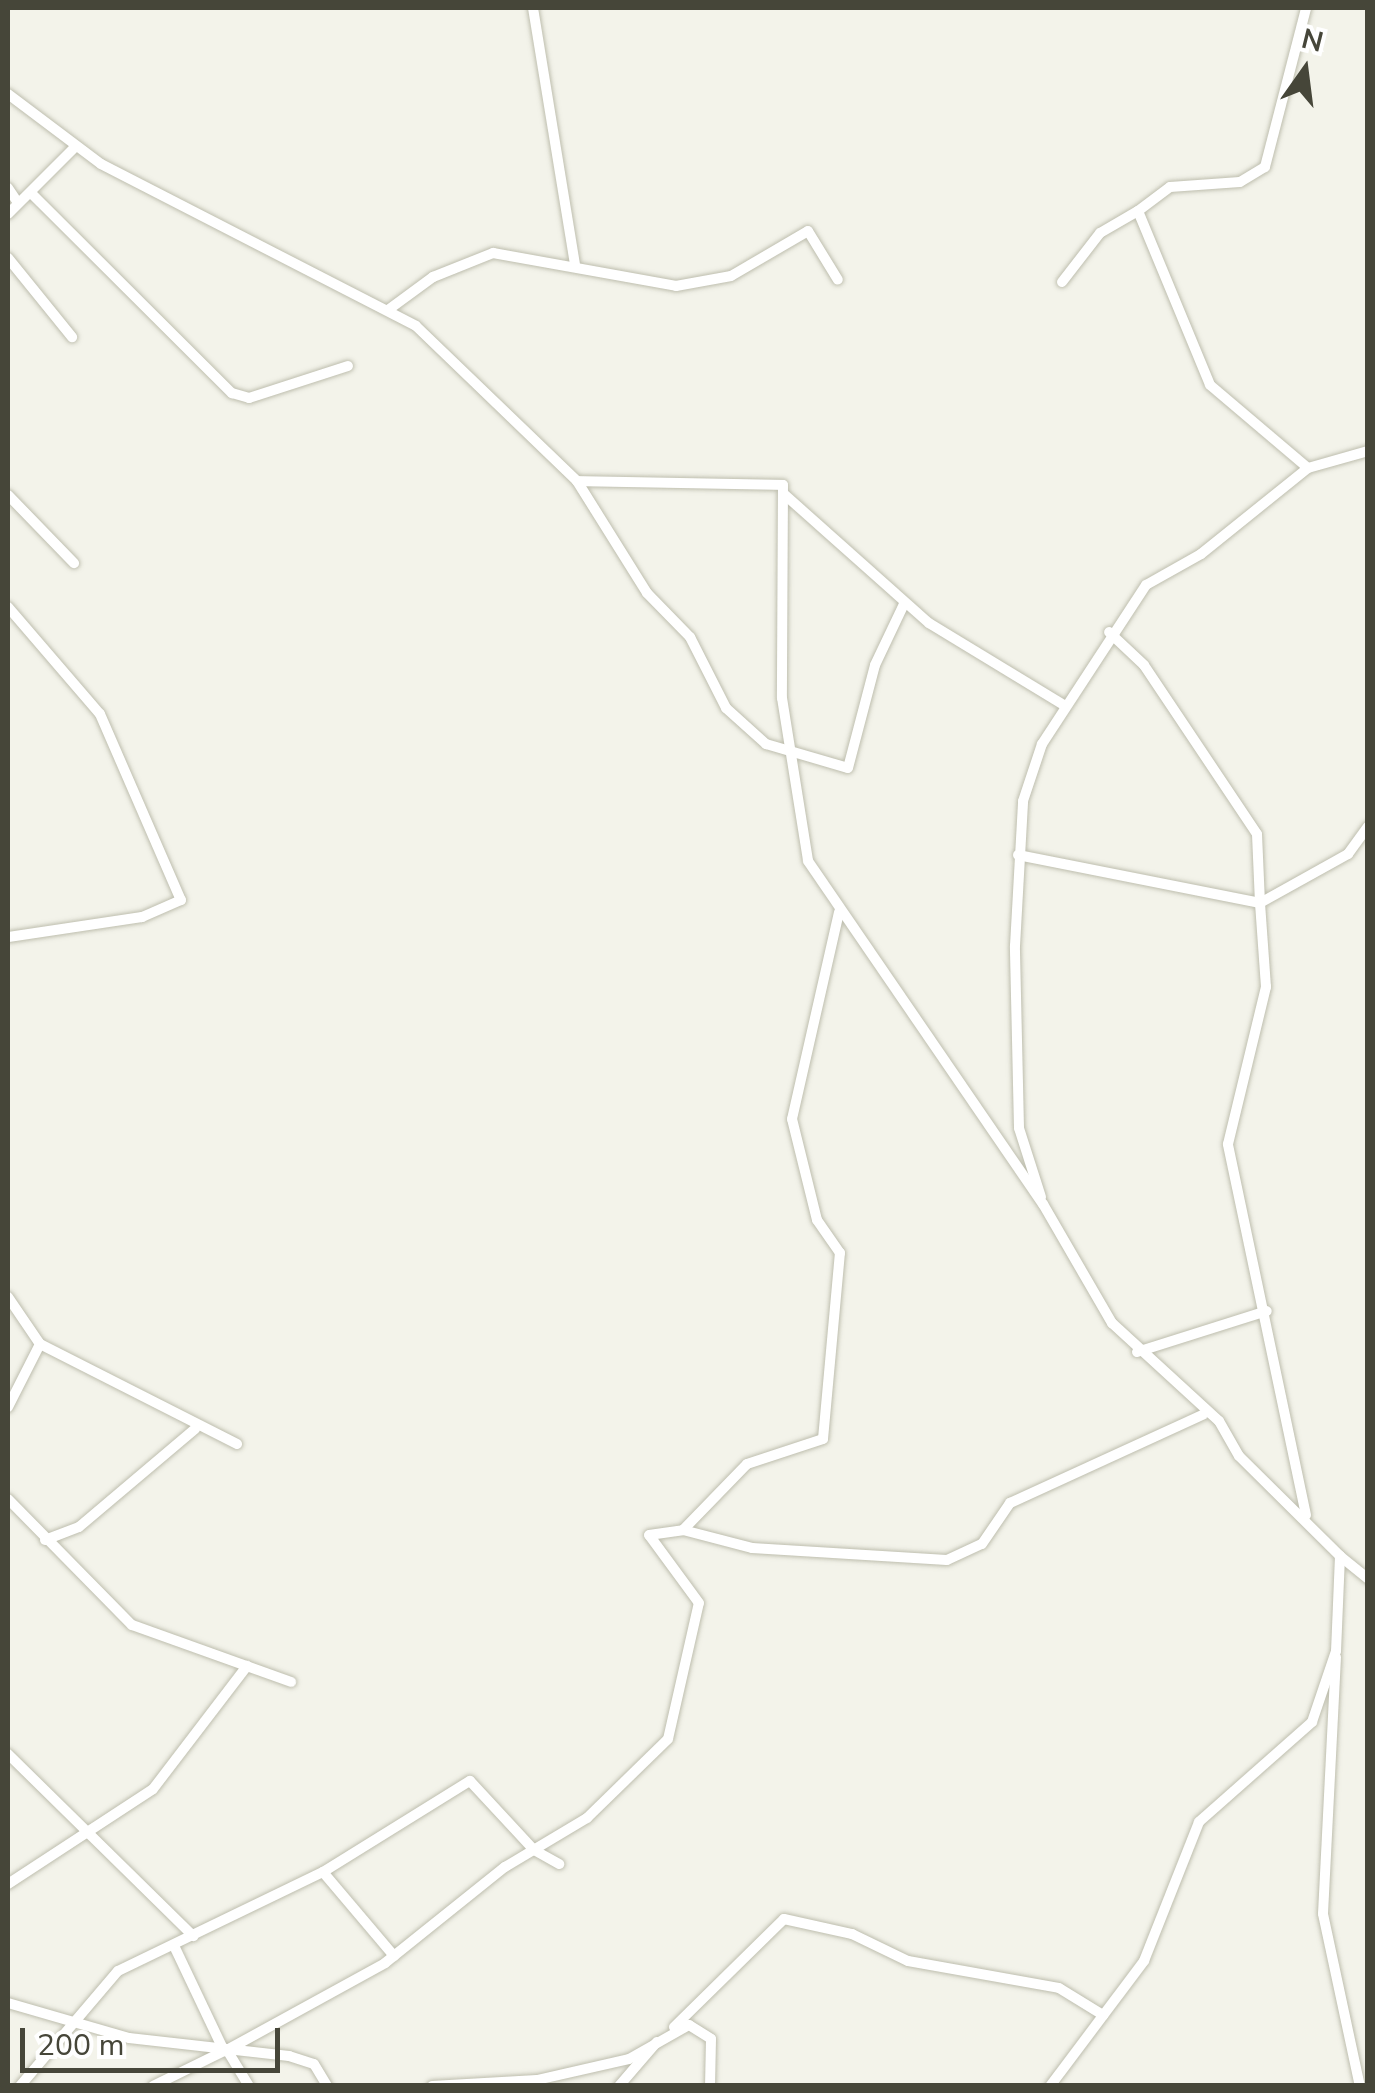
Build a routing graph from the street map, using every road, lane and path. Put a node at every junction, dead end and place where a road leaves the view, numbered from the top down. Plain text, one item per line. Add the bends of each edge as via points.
1 (533, 8) edge
2 (1306, 8) edge
3 (8, 94) edge
4 (74, 148) junction
5 (8, 188) edge
6 (31, 192) junction
7 (18, 203) junction
8 (1138, 210) junction
9 (8, 214) edge
10 (8, 258) edge
11 (575, 265) junction
12 (838, 280) dead end
13 (1062, 282) dead end
14 (388, 310) junction
15 (72, 337) dead end
16 (348, 366) dead end
17 (1368, 451) edge
18 (1308, 468) junction
19 (578, 481) junction
20 (784, 494) junction
21 (8, 495) edge
22 (74, 562) dead end
23 (904, 604) junction
24 (8, 607) edge
25 (1109, 632) junction
26 (1064, 705) junction
27 (788, 753) junction
28 (1368, 826) edge
29 (1018, 855) junction
30 (1260, 902) junction
31 (839, 912) junction
32 (8, 937) edge
33 (1043, 1204) junction
34 (8, 1297) edge
35 (1267, 1311) junction
36 (40, 1344) junction
37 (1137, 1352) junction
38 (8, 1407) edge
39 (1204, 1414) junction
40 (195, 1429) junction
41 (238, 1444) dead end
42 (8, 1499) edge
43 (1306, 1515) junction
44 (683, 1530) junction
45 (45, 1540) junction
46 (1340, 1556) junction
47 (1368, 1578) edge
48 (1336, 1651) junction
49 (247, 1666) junction
50 (291, 1682) dead end
51 (8, 1754) edge
52 (87, 1836) junction
53 (534, 1850) junction
54 (560, 1864) dead end
55 (323, 1872) junction
56 (8, 1884) edge
57 (194, 1936) junction
58 (174, 1948) junction
59 (394, 1956) junction
60 (8, 2003) edge
61 (1104, 2016) junction
62 (69, 2024) junction
63 (674, 2027) junction
64 (656, 2042) junction
65 (226, 2050) junction
66 (20, 2086) edge
67 (154, 2086) edge
68 (249, 2086) edge
69 (327, 2086) edge
70 (432, 2086) edge
71 (619, 2086) edge
72 (710, 2086) edge
73 (1050, 2086) edge
74 (1360, 2086) edge

1 - 11 street
2 - 8 street via 1265,166 1240,182 1170,187
3 - 4 street
4 - 6 street
4 - 14 street
5 - 7 street
6 - 7 street
6 - 16 street via 232,394 248,398
7 - 9 street
8 - 13 street via 1100,233
8 - 18 street via 1210,385
10 - 15 street
11 - 12 street via 676,286 706,282 808,232
11 - 14 street via 493,253 433,277
14 - 19 street
17 - 18 street
18 - 25 street via 1207,550 1146,585
19 - 20 street via 784,485
19 - 27 street via 647,593 690,637 726,708
20 - 23 street
20 - 27 street
21 - 22 street
23 - 26 street
23 - 27 street via 875,665 848,768
24 - 32 street via 100,714 181,900 142,916
25 - 26 street
25 - 30 street via 1144,664 1257,834
26 - 29 street via 1028,780
27 - 31 street via 806,854
28 - 30 street via 1348,854
29 - 30 street
29 - 33 street via 1018,1112
30 - 35 street via 1266,987 1228,1144
31 - 33 street
31 - 44 street via 792,1119 817,1220 840,1253 823,1440 741,1468
33 - 37 street
34 - 36 street
35 - 37 street
35 - 43 street
36 - 38 street
36 - 40 street
37 - 39 street
39 - 43 street
39 - 44 street via 1010,1503 982,1544 947,1560 752,1548
40 - 41 street
40 - 45 street via 79,1528
42 - 45 street
43 - 46 street
44 - 53 street via 648,1537 699,1603 668,1739 615,1795
45 - 49 street via 136,1628
46 - 47 street
46 - 48 street
48 - 61 street via 1297,1743 1200,1822 1144,1961
48 - 74 street via 1323,1914
49 - 50 street
49 - 52 street via 154,1789
51 - 52 street
52 - 56 street
52 - 57 street
53 - 54 street
53 - 55 street via 470,1781
53 - 59 street
55 - 57 street
55 - 59 street
57 - 58 street
58 - 62 street via 118,1971
58 - 65 street
59 - 65 street
60 - 62 street
61 - 63 street via 1059,1988 908,1960 852,1934 784,1919
61 - 73 street
62 - 65 street
62 - 66 street
63 - 64 street
63 - 72 street via 708,2033
64 - 70 street via 629,2059 537,2080
64 - 71 street
65 - 67 street
65 - 68 street
65 - 69 street via 306,2060

